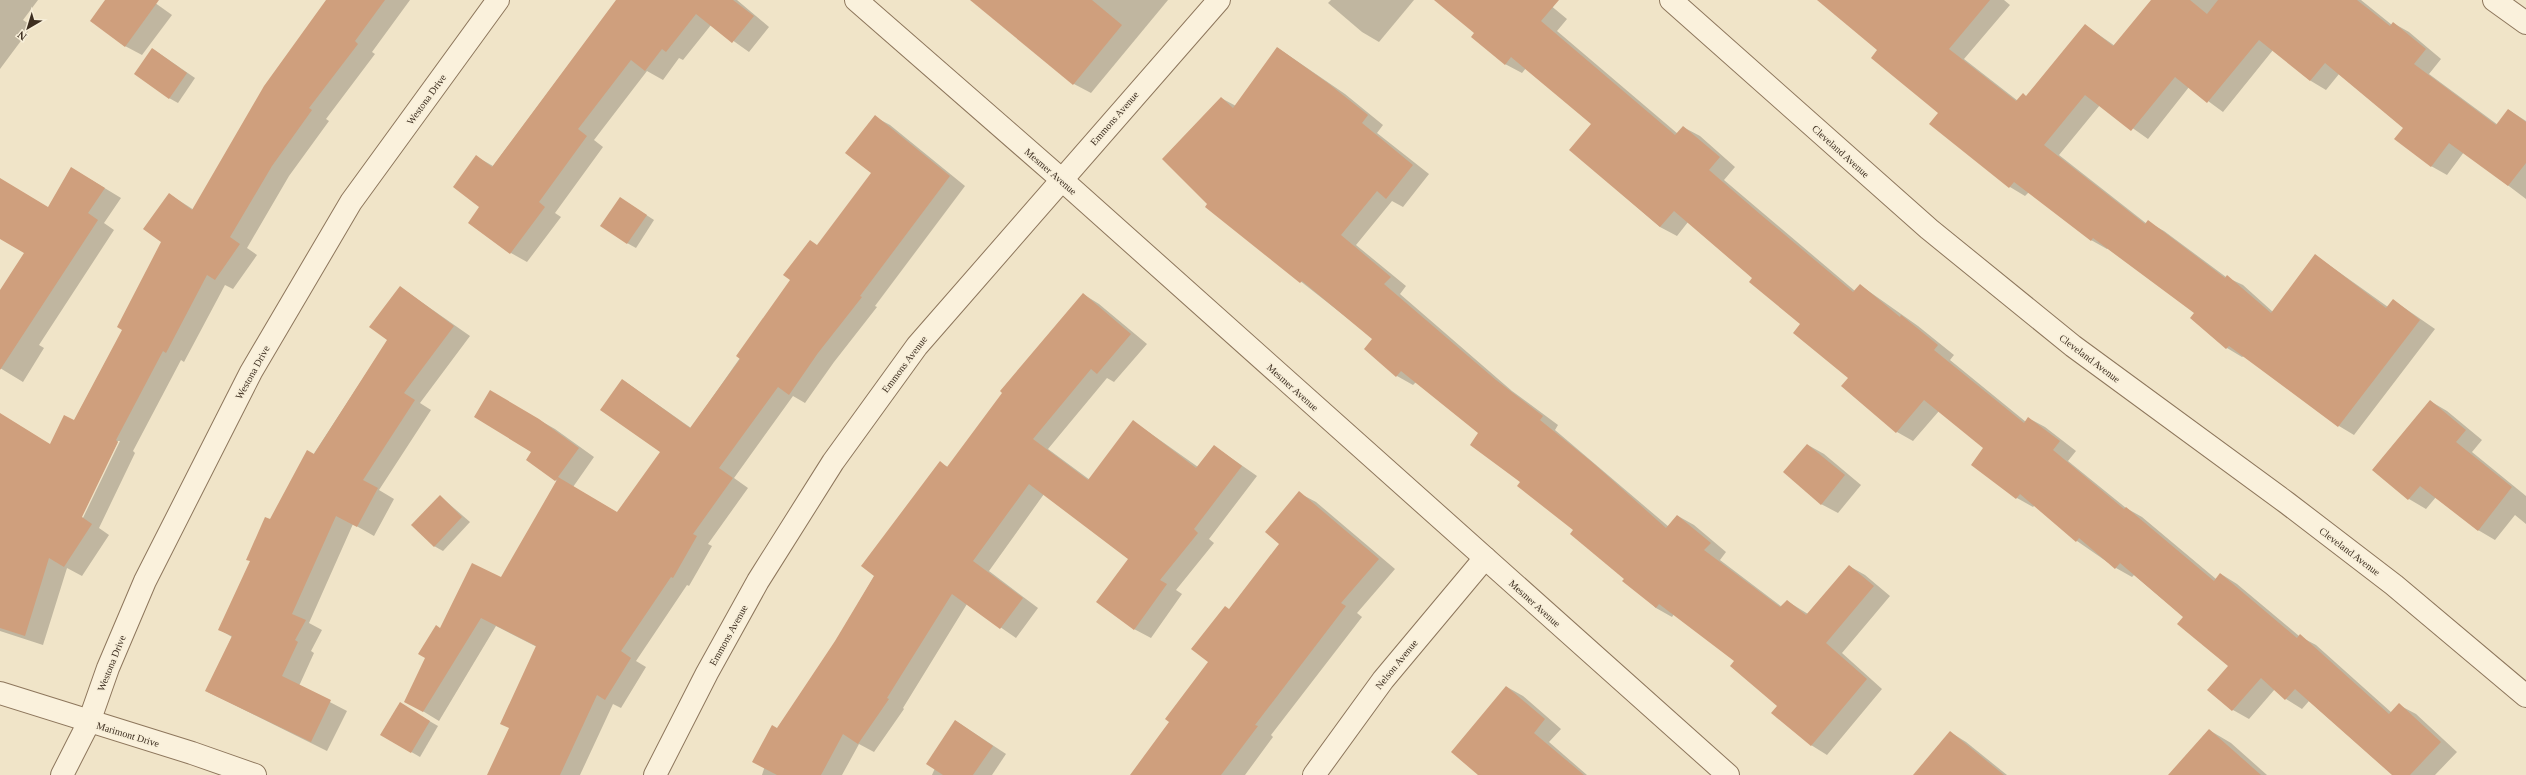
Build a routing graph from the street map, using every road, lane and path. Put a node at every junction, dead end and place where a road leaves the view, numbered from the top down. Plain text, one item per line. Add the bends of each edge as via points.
1 (498, 0) edge
2 (856, 0) edge
3 (1219, 0) edge
4 (1671, 0) edge
5 (2494, 0) edge
6 (2526, 23) edge
7 (1061, 179) junction
8 (1485, 558) junction
9 (0, 693) edge
10 (2526, 696) edge
11 (89, 722) junction
12 (62, 775) edge
13 (255, 775) edge
14 (655, 775) edge
15 (1314, 775) edge
16 (1728, 775) edge

1 - 11 street, Westona Drive via 352,202 251,372 145,581 108,668
2 - 7 street, Mesmer Avenue
3 - 7 street, Emmons Avenue
4 - 10 street, Cleveland Avenue via 1928,229 2073,346 2394,585
5 - 6 street
7 - 8 street, Mesmer Avenue
7 - 14 street, Emmons Avenue via 917,346 833,462 758,582 707,673
8 - 15 street, Nelson Avenue via 1383,680
8 - 16 street, Mesmer Avenue
9 - 11 street, Marimont Drive
11 - 12 street, Westona Drive
11 - 13 street, Marimont Drive

